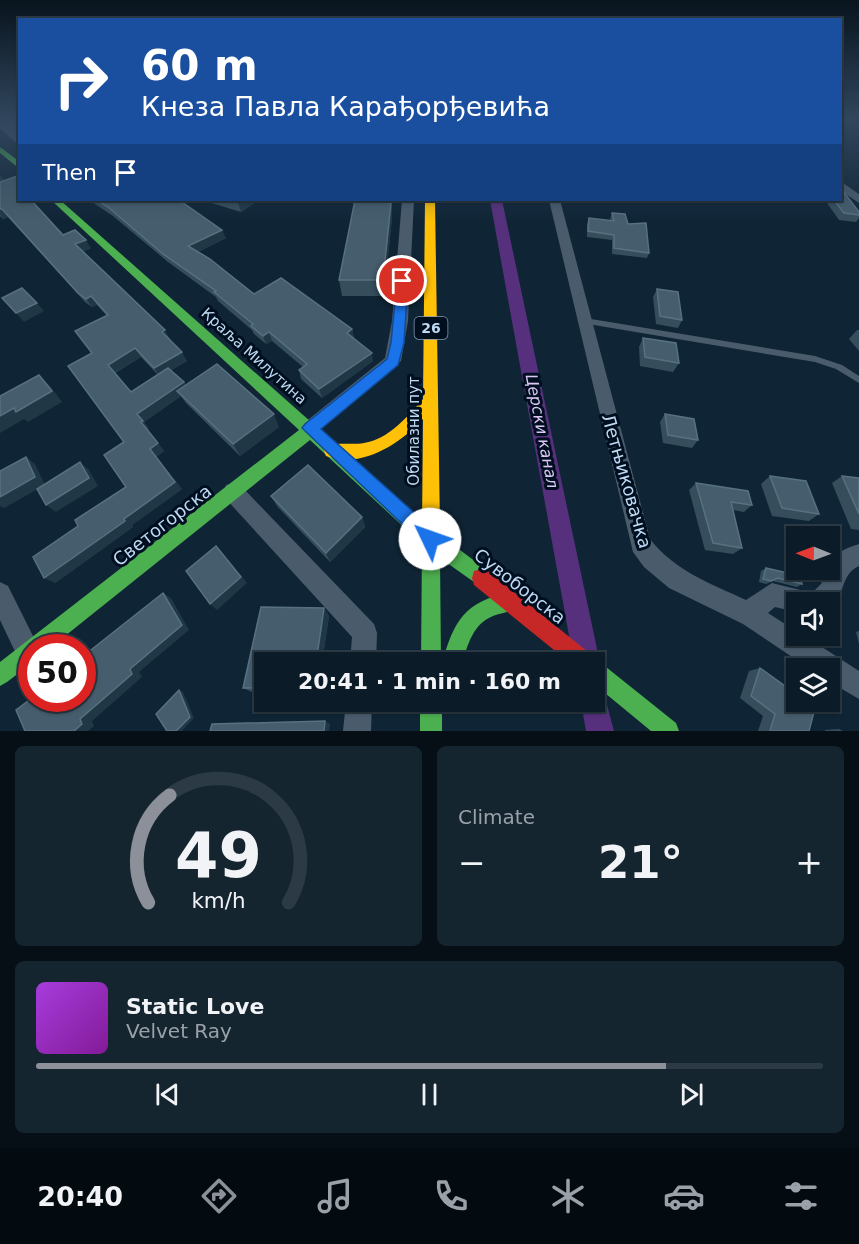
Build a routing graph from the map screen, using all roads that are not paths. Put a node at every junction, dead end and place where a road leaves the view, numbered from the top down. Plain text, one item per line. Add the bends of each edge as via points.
1 (6, 154) edge
2 (18, 165) edge
3 (842, 186) edge
4 (859, 200) edge
5 (56, 201) edge
6 (408, 201) edge
7 (430, 201) edge
8 (554, 201) edge
9 (585, 321) junction
10 (859, 380) edge
11 (431, 401) junction
12 (310, 429) junction
13 (332, 451) junction
14 (233, 492) junction
15 (430, 539) junction
16 (859, 555) edge
17 (829, 592) edge
18 (0, 594) edge
19 (786, 598) edge
20 (510, 602) junction
21 (748, 614) junction
22 (22, 634) edge
23 (51, 634) edge
24 (364, 652) edge
25 (431, 652) edge
26 (455, 652) edge
27 (573, 652) edge
28 (18, 660) edge
29 (0, 675) edge
30 (605, 679) edge
31 (859, 686) edge
32 (358, 712) edge
33 (431, 712) edge
34 (357, 731) edge
35 (431, 731) edge
36 (668, 731) edge

1 - 2 main road
3 - 4 street
5 - 12 main road, Краља Милутина
6 - 12 street via 400,321 393,361
7 - 11 main road, Обилазни пут / 26
8 - 9 street, Летњиковачка
9 - 10 lane via 815,359 839,367
9 - 21 street, Летњиковачка via 641,544 666,574
11 - 13 main road via 386,445 365,451
11 - 15 main road, Обилазни пут / 26
12 - 13 main road, Краља Милутина
12 - 14 main road, Светогорска
13 - 15 main road, Краља Милутина
14 - 23 main road, Светогорска
14 - 24 street via 365,633
15 - 20 main road, Сувоборска
15 - 25 main road, Обилазни пут / 26
16 - 17 street via 838,566
18 - 22 street
19 - 21 street via 772,594
20 - 26 main road via 485,607 469,619
20 - 27 main road, Сувоборска
21 - 31 street, Летњиковачка
28 - 29 main road, Светогорска
30 - 36 main road
32 - 34 street
33 - 35 main road

